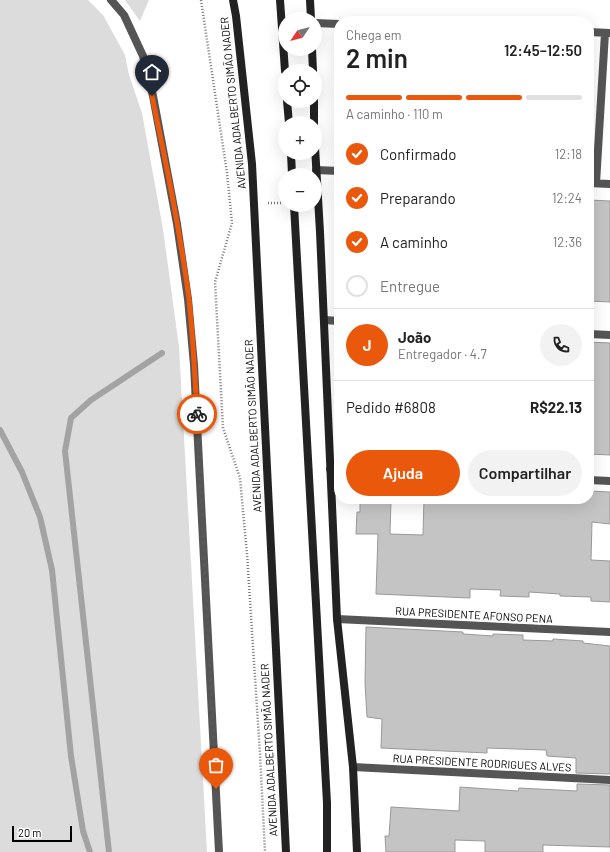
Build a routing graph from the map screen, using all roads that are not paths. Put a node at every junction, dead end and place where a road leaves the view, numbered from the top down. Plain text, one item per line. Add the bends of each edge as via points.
1 (111, 0) edge
2 (233, 0) edge
3 (280, 0) edge
4 (310, 0) edge
5 (311, 12) edge
6 (322, 23) edge
7 (334, 24) edge
8 (594, 32) edge
9 (608, 33) edge
10 (285, 64) edge
11 (594, 164) edge
12 (322, 170) edge
13 (334, 171) edge
14 (594, 183) edge
15 (610, 184) edge
16 (294, 212) edge
17 (319, 212) edge
18 (324, 320) junction
19 (334, 321) edge
20 (594, 334) edge
21 (610, 335) edge
22 (330, 469) junction
23 (334, 469) edge
24 (594, 480) edge
25 (610, 481) edge
26 (337, 619) junction
27 (610, 632) edge
28 (353, 767) junction
29 (610, 780) edge
30 (219, 852) edge
31 (286, 852) edge
32 (327, 852) edge
33 (357, 852) edge

1 - 30 street via 124,15 143,56 176,216 188,299 194,365
2 - 31 main road, AVENIDA ADALBERTO SIMÃO NADER via 252,164
3 - 10 main road
4 - 5 main road
6 - 7 street
8 - 9 street
9 - 11 street
12 - 13 street
14 - 15 street
16 - 32 main road via 327,795
17 - 18 main road
18 - 19 street
18 - 22 main road
20 - 21 street
22 - 23 street
22 - 26 main road
24 - 25 street
26 - 27 street, RUA PRESIDENTE AFONSO PENA
26 - 28 main road
28 - 29 street, RUA PRESIDENTE RODRIGUES ALVES
28 - 33 main road

